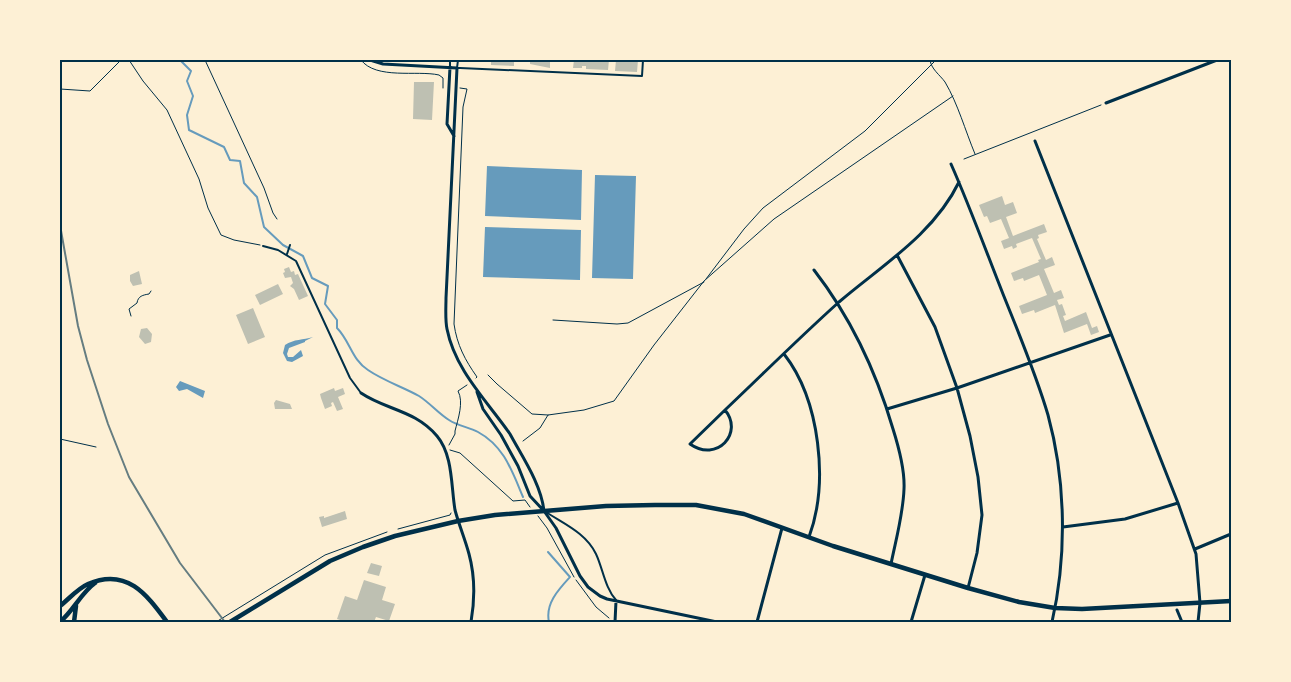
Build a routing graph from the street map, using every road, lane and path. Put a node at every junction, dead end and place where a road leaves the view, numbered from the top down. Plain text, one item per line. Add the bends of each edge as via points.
1 (121, 60) edge
2 (129, 60) edge
3 (205, 60) edge
4 (361, 60) edge
5 (370, 60) edge
6 (450, 60) edge
7 (458, 60) edge
8 (643, 60) edge
9 (930, 60) edge
10 (936, 60) edge
11 (1217, 60) edge
12 (931, 65) junction
13 (450, 68) junction
14 (457, 68) junction
15 (443, 88) dead end
16 (459, 88) dead end
17 (60, 89) edge
18 (954, 96) junction
19 (1106, 103) joint
20 (454, 137) junction
21 (1034, 141) dead end
22 (975, 154) junction
23 (964, 159) dead end
24 (951, 164) dead end
25 (959, 181) junction
26 (276, 219) dead end
27 (263, 246) joint
28 (290, 246) dead end
29 (288, 253) junction
30 (897, 254) junction
31 (814, 270) dead end
32 (704, 281) junction
33 (151, 291) dead end
34 (838, 303) junction
35 (131, 316) dead end
36 (552, 320) dead end
37 (1110, 335) junction
38 (784, 354) junction
39 (1030, 362) junction
40 (488, 375) dead end
41 (477, 377) dead end
42 (469, 383) dead end
43 (957, 388) junction
44 (476, 389) junction
45 (361, 393) joint
46 (887, 409) junction
47 (725, 410) junction
48 (548, 415) junction
49 (60, 439) edge
50 (523, 441) dead end
51 (96, 447) dead end
52 (444, 449) junction
53 (1178, 503) junction
54 (528, 504) dead end
55 (544, 511) junction
56 (540, 519) dead end
57 (458, 520) junction
58 (783, 527) junction
59 (1063, 527) junction
60 (1231, 534) edge
61 (809, 537) junction
62 (1195, 549) junction
63 (891, 564) junction
64 (925, 575) junction
65 (98, 582) junction
66 (968, 588) junction
67 (616, 601) junction
68 (1231, 601) edge
69 (1200, 603) junction
70 (77, 605) junction
71 (60, 606) edge
72 (1055, 608) junction
73 (1177, 610) dead end
74 (231, 614) dead end
75 (614, 621) edge
76 (60, 622) edge
77 (74, 622) edge
78 (167, 622) edge
79 (216, 622) edge
80 (230, 622) edge
81 (471, 622) edge
82 (714, 622) edge
83 (757, 622) edge
84 (911, 622) edge
85 (1052, 622) edge
86 (1182, 622) edge
87 (1198, 622) edge

1 - 17 path via 90,91
2 - 27 path via 167,110 221,235
3 - 26 path
4 - 15 path via 371,69 381,71 439,74 443,78
5 - 13 street via 383,64
6 - 13 lane
7 - 14 lane
8 - 14 lane via 642,76
9 - 12 path
10 - 12 path
11 - 19 street
12 - 18 path
12 - 32 path via 865,131 763,208
13 - 14 street
13 - 20 street via 447,124
14 - 20 street
16 - 41 path via 467,89 463,107 453,311 458,345
18 - 22 path
18 - 32 path via 774,218
19 - 22 path
20 - 44 street via 447,328 458,362
21 - 37 street
22 - 23 path
24 - 25 street
25 - 30 street via 948,202 930,224
25 - 39 street
27 - 29 lane
28 - 29 lane
29 - 45 lane via 300,268 350,378
30 - 34 street
30 - 43 street via 935,327
31 - 34 street
32 - 36 path via 628,323
32 - 48 path via 614,402
33 - 35 path via 142,295 129,309
34 - 38 street
34 - 46 street via 867,357
37 - 39 street
37 - 53 street
38 - 47 street
38 - 61 street via 806,398 816,438 820,488
39 - 43 street
39 - 59 street via 1048,416 1058,465
40 - 48 path via 532,414
42 - 52 path via 458,391 455,434
43 - 46 street
43 - 66 street via 970,436 982,515
44 - 55 street via 483,409 502,435 518,466 530,496
44 - 55 street via 510,434 542,496
45 - 52 street via 414,418 437,437
46 - 63 street via 900,452 904,487 902,521
47 - 47 street via 703,431 690,444 709,451 720,447 732,427 731,417
48 - 50 path via 540,428
49 - 51 path
52 - 54 path via 460,453 513,501 525,500
52 - 57 street
53 - 59 street via 1125,519
53 - 62 street
55 - 57 main road
55 - 58 main road via 696,505 744,514
55 - 67 street via 588,587 600,596
55 - 67 lane via 588,540
56 - 75 path via 579,584 596,607
57 - 80 main road via 387,538 348,553 313,570
57 - 81 street via 474,586
58 - 61 main road
58 - 83 street
59 - 72 street
60 - 62 street
61 - 63 main road
62 - 69 street
63 - 64 main road
64 - 66 main road
64 - 84 street
65 - 70 main road via 90,587
65 - 71 main road via 83,587
65 - 78 main road via 112,579 136,587 146,594
66 - 72 main road
67 - 75 street
67 - 82 street
68 - 69 main road
69 - 72 main road
69 - 87 street
70 - 76 main road
70 - 77 main road
72 - 85 street
73 - 86 street
74 - 79 path

